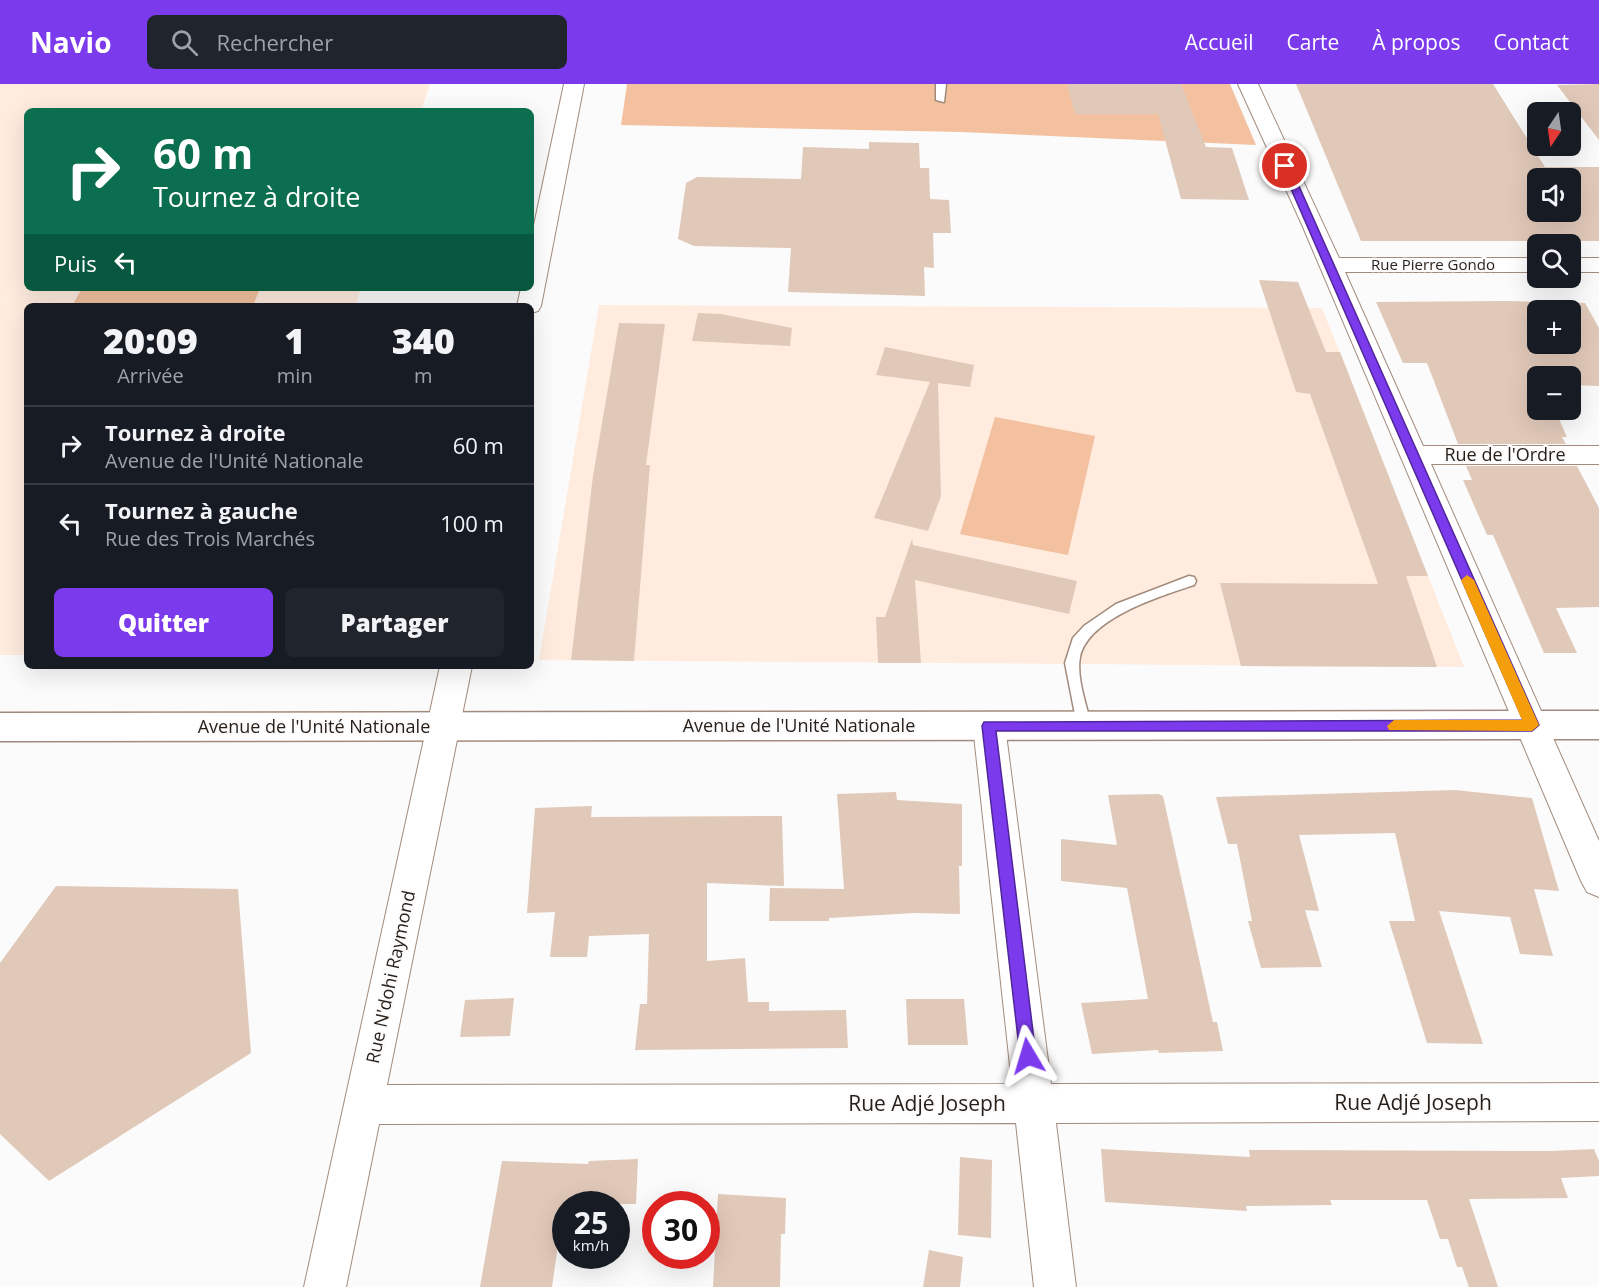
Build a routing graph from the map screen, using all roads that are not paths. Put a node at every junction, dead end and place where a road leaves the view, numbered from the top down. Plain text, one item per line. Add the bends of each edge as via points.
1 (574, 84) edge
2 (941, 84) edge
3 (1248, 84) edge
4 (941, 100) dead end
5 (1329, 265) junction
6 (1527, 265) edge
7 (1581, 265) edge
8 (1599, 266) edge
9 (534, 281) edge
10 (1412, 455) junction
11 (1599, 455) edge
12 (1189, 581) dead end
13 (455, 669) edge
14 (1532, 725) junction
15 (1599, 725) edge
16 (443, 726) junction
17 (989, 726) junction
18 (1083, 726) junction
19 (0, 727) edge
20 (1599, 881) edge
21 (1599, 1102) edge
22 (1034, 1103) junction
23 (364, 1105) junction
24 (325, 1287) edge
25 (1055, 1287) edge

1 - 9 street
2 - 4 lane
3 - 5 street
5 - 6 street, Rue Pierre Gondo
5 - 10 street
7 - 8 street
10 - 11 street, Rue de l'Ordre
10 - 14 street
12 - 18 lane via 1133,602 1083,632 1073,657
13 - 16 street, Rue N'dohi Raymond
14 - 15 street, Avenue de l'Unité Nationale
14 - 18 street, Avenue de l'Unité Nationale
14 - 20 street
16 - 17 street, Avenue de l'Unité Nationale
16 - 19 street, Avenue de l'Unité Nationale
16 - 23 street, Rue N'dohi Raymond
17 - 18 street, Avenue de l'Unité Nationale
17 - 22 street
21 - 22 street, Rue Adjé Joseph
22 - 23 street, Rue Adjé Joseph
22 - 25 street
23 - 24 street, Rue N'dohi Raymond

